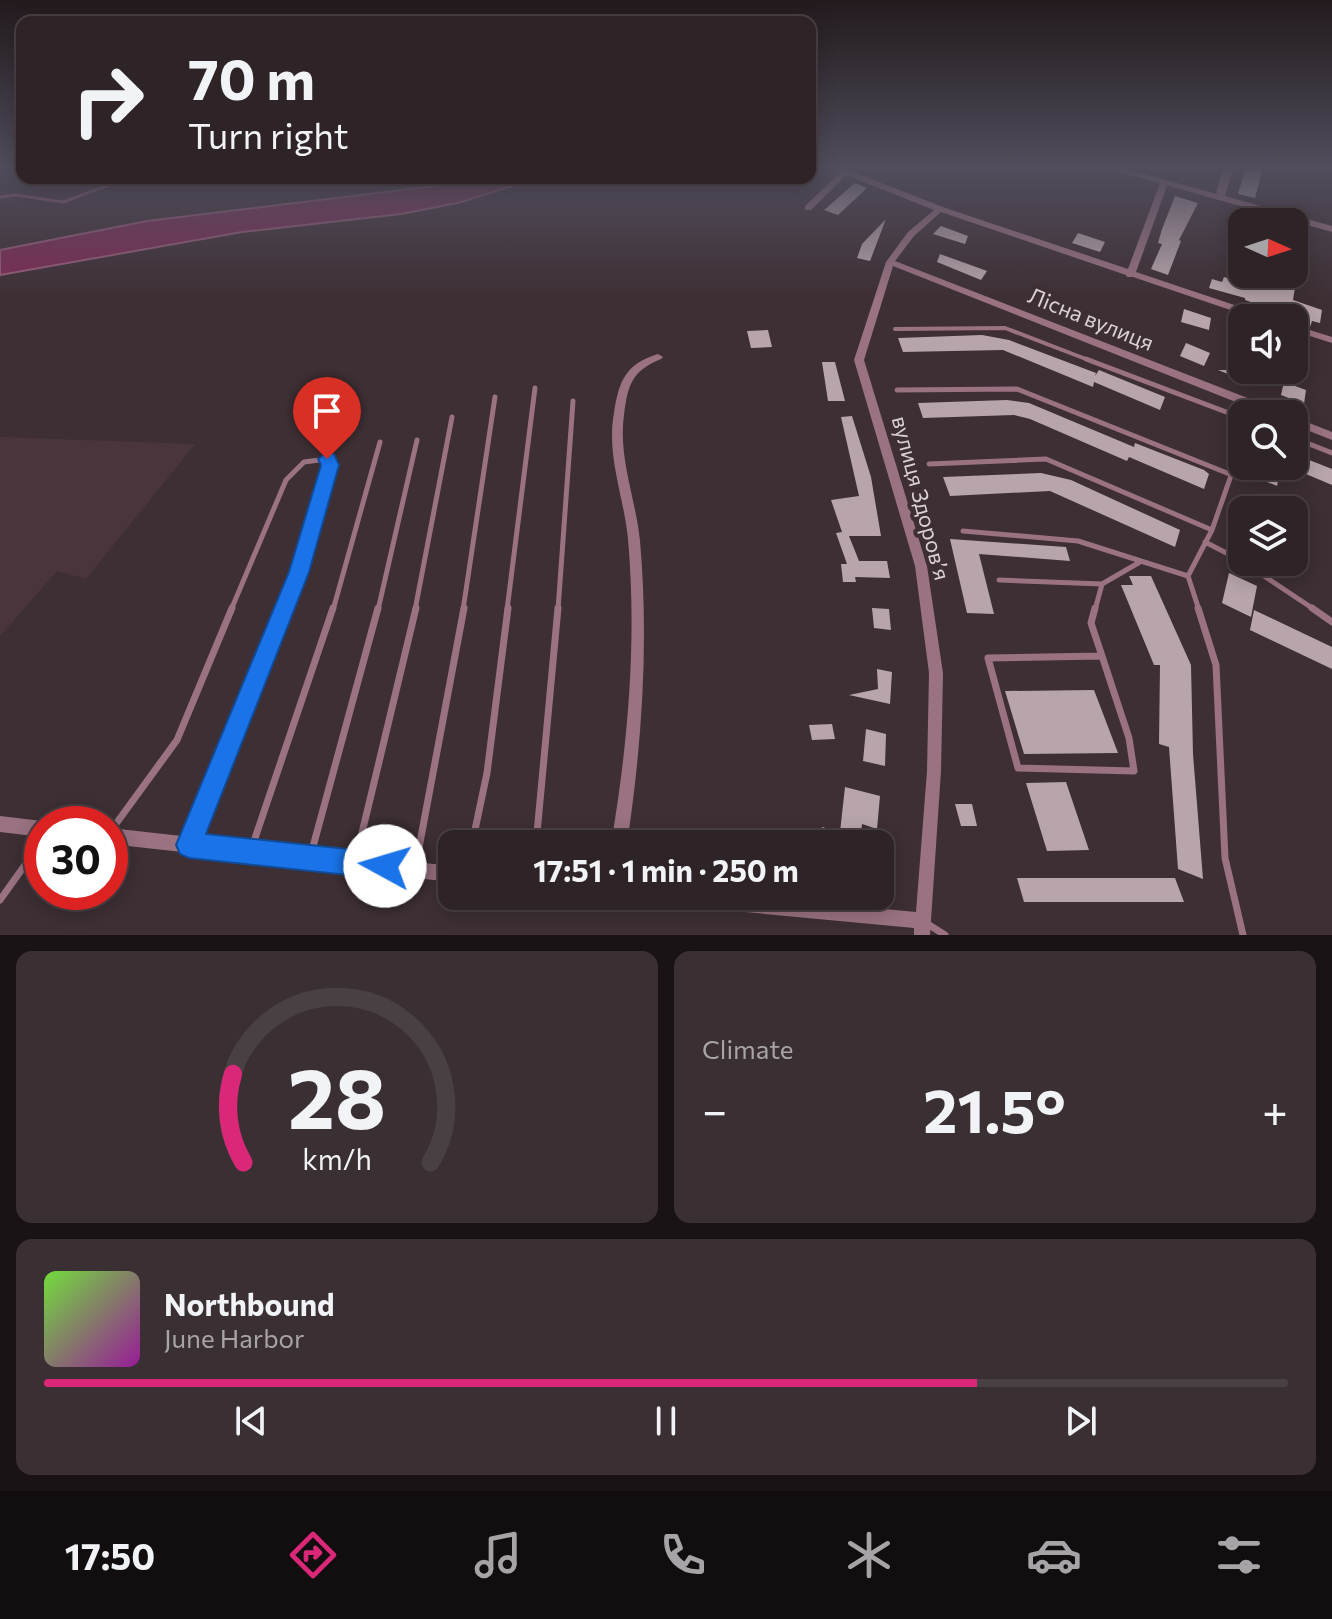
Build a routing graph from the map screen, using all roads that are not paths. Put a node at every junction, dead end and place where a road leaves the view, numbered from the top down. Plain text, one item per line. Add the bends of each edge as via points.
1 (937, 212) edge
2 (948, 212) edge
3 (1153, 212) edge
4 (1269, 212) edge
5 (1332, 229) edge
6 (890, 262) junction
7 (1130, 275) junction
8 (1228, 306) edge
9 (895, 329) dead end
10 (1308, 332) edge
11 (1332, 340) edge
12 (658, 357) dead end
13 (535, 388) dead end
14 (897, 390) dead end
15 (495, 397) dead end
16 (1230, 400) edge
17 (573, 401) dead end
18 (1228, 413) edge
19 (452, 417) dead end
20 (1308, 427) edge
21 (1332, 436) edge
22 (417, 440) dead end
23 (380, 442) dead end
24 (1308, 444) edge
25 (1332, 453) edge
26 (929, 464) dead end
27 (1228, 473) edge
28 (1230, 480) edge
29 (1212, 530) junction
30 (963, 531) dead end
31 (1205, 542) junction
32 (1228, 554) edge
33 (1140, 561) junction
34 (1188, 576) junction
35 (1264, 576) edge
36 (999, 580) dead end
37 (1102, 584) junction
38 (1332, 622) edge
39 (1102, 656) junction
40 (128, 809) edge
41 (0, 824) edge
42 (24, 827) edge
43 (475, 830) edge
44 (537, 830) edge
45 (621, 830) edge
46 (128, 837) edge
47 (189, 845) junction
48 (250, 852) junction
49 (310, 858) junction
50 (355, 863) junction
51 (24, 866) edge
52 (415, 870) junction
53 (438, 872) edge
54 (0, 900) edge
55 (775, 910) edge
56 (923, 928) edge
57 (945, 935) edge
58 (1243, 935) edge

1 - 6 street, вулиця Здоровʼя
2 - 7 street
3 - 7 street
4 - 5 street
6 - 16 street, Лісна вулиця
6 - 56 street, вулиця Здоровʼя via 859,360 921,566 936,673
7 - 8 street
9 - 18 lane via 1005,328
10 - 11 street
12 - 45 street via 637,367 624,390 617,423 638,604 633,750
13 - 43 lane via 487,773
14 - 27 lane via 1017,389
15 - 52 lane via 466,596
17 - 44 lane
19 - 50 lane via 417,603
20 - 21 street
22 - 49 lane via 375,622
23 - 48 lane via 321,651
24 - 25 lane
26 - 29 lane via 1046,459
28 - 29 lane
29 - 31 lane
30 - 33 lane via 1078,541
31 - 32 lane
31 - 34 lane
33 - 34 lane
33 - 37 lane
34 - 58 lane via 1216,665 1225,858
35 - 38 lane
36 - 37 lane
37 - 39 lane via 1091,623
39 - 39 lane via 1129,738 1134,771 1018,768 988,658
40 - 47 lane via 177,740 286,480 309,459 327,459 330,465 299,572
41 - 42 street
46 - 47 street
47 - 48 street
48 - 49 street
49 - 50 street
50 - 52 street
51 - 54 lane
52 - 53 street
55 - 56 street
56 - 57 lane

